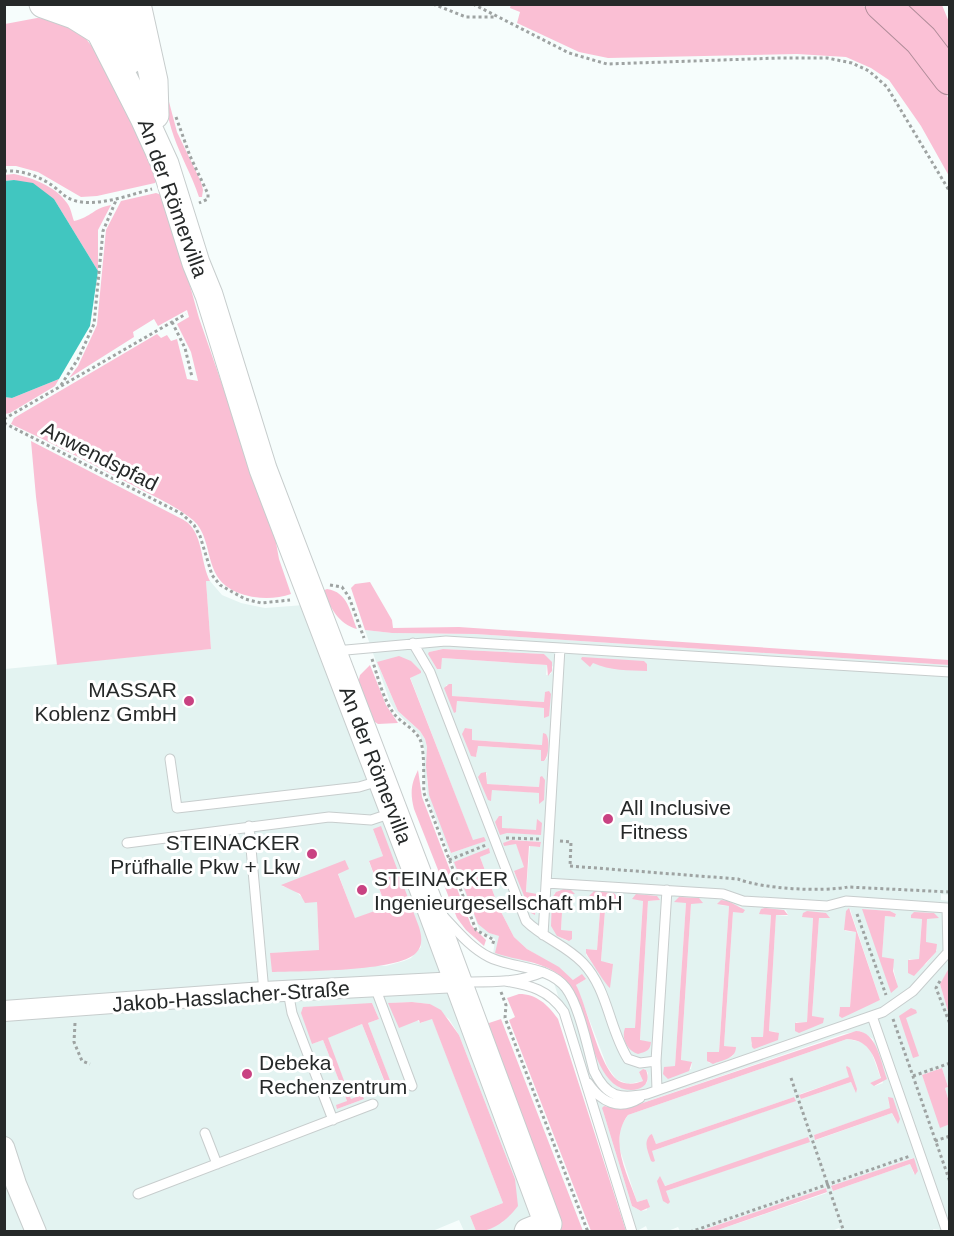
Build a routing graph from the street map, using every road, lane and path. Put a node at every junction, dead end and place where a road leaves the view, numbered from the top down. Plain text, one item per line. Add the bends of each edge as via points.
1 (43, 4) edge
2 (86, 4) edge
3 (109, 4) edge
4 (137, 4) edge
5 (433, 4) edge
6 (473, 4) edge
7 (882, 4) edge
8 (498, 17) junction
9 (98, 30) junction
10 (950, 78) edge
11 (155, 115) junction
12 (4, 171) edge
13 (172, 184) junction
14 (950, 192) edge
15 (117, 198) junction
16 (209, 295) junction
17 (186, 314) dead end
18 (172, 322) junction
19 (192, 376) dead end
20 (59, 387) junction
21 (4, 421) edge
22 (310, 590) junction
23 (413, 643) junction
24 (368, 647) junction
25 (560, 648) junction
26 (332, 652) junction
27 (950, 672) edge
28 (170, 759) dead end
29 (382, 780) junction
30 (394, 812) junction
31 (249, 826) junction
32 (549, 839) junction
33 (495, 842) junction
34 (127, 843) dead end
35 (449, 860) junction
36 (570, 866) junction
37 (546, 883) junction
38 (568, 884) junction
39 (848, 887) junction
40 (667, 890) junction
41 (950, 892) edge
42 (428, 901) junction
43 (853, 902) junction
44 (543, 935) junction
45 (949, 951) edge
46 (490, 957) junction
47 (543, 972) junction
48 (944, 972) dead end
49 (501, 981) junction
50 (459, 982) junction
51 (375, 987) junction
52 (288, 991) junction
53 (264, 992) junction
54 (75, 1006) junction
55 (890, 1008) junction
56 (4, 1011) edge
57 (872, 1016) junction
58 (950, 1024) edge
59 (656, 1061) junction
60 (950, 1063) edge
61 (90, 1064) dead end
62 (913, 1076) junction
63 (584, 1077) junction
64 (791, 1078) dead end
65 (412, 1086) dead end
66 (657, 1090) junction
67 (647, 1094) junction
68 (373, 1104) dead end
69 (333, 1119) junction
70 (205, 1133) dead end
71 (950, 1136) edge
72 (935, 1141) junction
73 (937, 1146) junction
74 (4, 1147) edge
75 (920, 1153) junction
76 (217, 1164) junction
77 (950, 1182) edge
78 (827, 1184) junction
79 (138, 1194) dead end
80 (543, 1229) edge
81 (36, 1232) edge
82 (588, 1232) edge
83 (632, 1232) edge
84 (690, 1232) edge
85 (844, 1232) edge
86 (947, 1232) edge

1 - 9 street via 74,15
2 - 9 street, An der Römervilla
3 - 11 street, An der Römervilla
4 - 11 street via 154,81
5 - 8 path via 466,17
6 - 8 path
7 - 10 highway via 921,40
8 - 14 path via 569,53 607,64 779,58 827,58 852,63 869,71 887,87
9 - 13 street, An der Römervilla via 144,118
11 - 16 street, An der Römervilla via 192,190
12 - 15 path via 35,176 75,201
13 - 15 path
13 - 16 street, An der Römervilla
15 - 20 path via 103,231 94,324 78,359
16 - 22 street, An der Römervilla via 263,470
17 - 18 path
18 - 19 path via 185,348
18 - 20 path
20 - 21 path
21 - 22 path, Anwendspfad via 182,514 197,530 212,575 229,591 261,603 273,603 286,602
22 - 24 path via 342,587
22 - 26 street, An der Römervilla
23 - 24 lane
23 - 25 lane via 446,641
23 - 33 lane via 433,679
24 - 26 lane
24 - 35 path via 389,705 420,739 424,794
25 - 27 lane
25 - 32 lane
26 - 29 street, An der Römervilla
28 - 29 lane via 177,808 359,787
29 - 30 street, An der Römervilla
30 - 31 lane via 371,820 329,817
30 - 42 street, An der Römervilla
31 - 34 lane
31 - 53 lane
32 - 33 path via 510,837
32 - 36 path via 572,842
32 - 37 lane
33 - 35 path
33 - 44 lane via 526,921
35 - 46 path via 476,930 494,940
36 - 38 path
36 - 39 path via 738,879 809,889
37 - 38 lane
37 - 44 lane
38 - 40 lane
39 - 41 path
39 - 43 path
40 - 43 lane via 723,894 743,901 827,906
40 - 59 lane
42 - 46 lane
42 - 50 street, An der Römervilla
43 - 45 lane via 947,908
43 - 55 path
44 - 59 lane via 578,958 596,980 618,1045 628,1059 640,1063
45 - 55 lane via 913,992
46 - 47 lane
47 - 49 lane
47 - 67 lane via 555,977 569,992 594,1071 603,1086 618,1096
48 - 58 path via 936,988
49 - 50 lane
49 - 63 lane via 540,989 561,1006
49 - 82 path via 505,1018
50 - 51 street, Jakob-Hasslacher-Straße
50 - 80 street, An der Römervilla
51 - 52 street, Jakob-Hasslacher-Straße
51 - 65 lane
52 - 53 street, Jakob-Hasslacher-Straße
52 - 69 lane via 292,1013
53 - 54 street, Jakob-Hasslacher-Straße
54 - 56 street, Jakob-Hasslacher-Straße
54 - 61 path via 74,1042 82,1061
55 - 57 lane
55 - 62 path
57 - 66 lane
57 - 75 lane
59 - 66 lane
60 - 62 path
62 - 72 path
63 - 67 lane via 601,1098 612,1104 630,1103
63 - 83 lane
64 - 78 path
66 - 67 lane
68 - 69 lane
69 - 76 lane
70 - 76 lane
71 - 72 path
72 - 73 path
73 - 75 path
73 - 77 path
74 - 81 street
75 - 78 path
75 - 86 lane
76 - 79 lane
78 - 84 path
78 - 85 path

